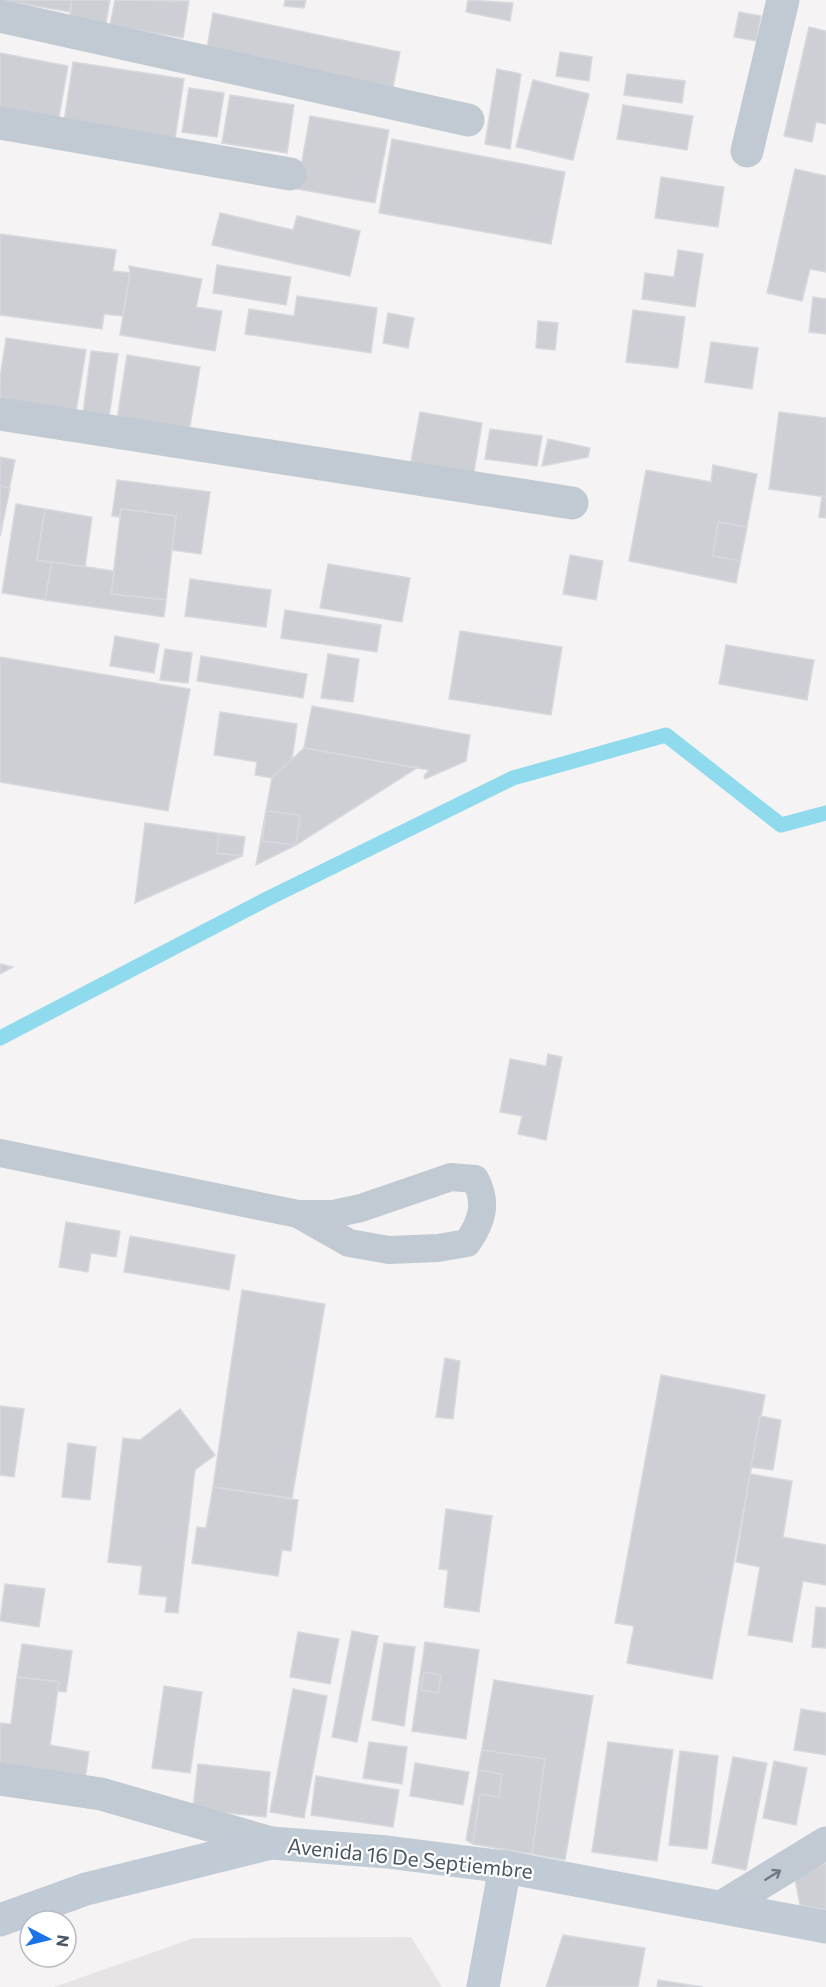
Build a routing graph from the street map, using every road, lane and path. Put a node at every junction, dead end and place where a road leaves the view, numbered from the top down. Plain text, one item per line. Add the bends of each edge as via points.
1 (783, 0) edge
2 (0, 16) edge
3 (468, 120) dead end
4 (0, 123) edge
5 (747, 152) dead end
6 (290, 174) dead end
7 (0, 414) edge
8 (572, 503) dead end
9 (0, 1153) edge
10 (298, 1214) junction
11 (0, 1779) edge
12 (271, 1843) junction
13 (826, 1843) edge
14 (505, 1867) junction
15 (723, 1906) junction
16 (0, 1920) edge
17 (826, 1927) edge
18 (483, 1987) edge

1 - 5 street
2 - 3 street
4 - 6 street
7 - 8 street
9 - 10 lane
10 - 10 lane via 349,1243 389,1250 438,1248 467,1243 479,1226 483,1194 474,1179 451,1177 361,1208 333,1214
11 - 12 street via 101,1794
12 - 14 main road, Avenida 16 De Septiembre
12 - 16 main road, Avenida 16 De Septiembre via 86,1889
15 -> 13 street
14 - 15 main road, Avenida 16 De Septiembre
14 - 18 main road
15 - 17 main road, Avenida 16 De Septiembre

